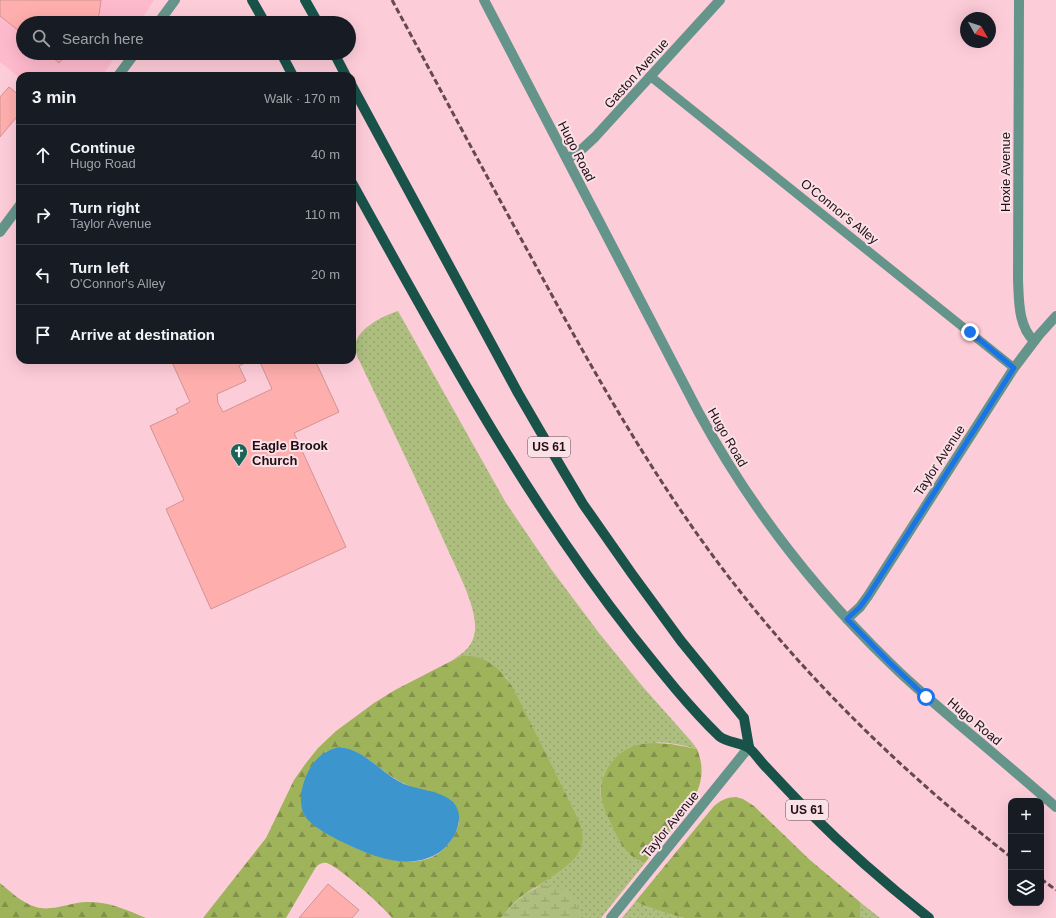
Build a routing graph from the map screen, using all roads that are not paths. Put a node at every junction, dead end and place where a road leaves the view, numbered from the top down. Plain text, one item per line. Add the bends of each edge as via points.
1 (175, 0) edge
2 (252, 0) edge
3 (305, 0) edge
4 (484, 0) edge
5 (720, 0) edge
6 (1019, 0) edge
7 (163, 16) edge
8 (260, 16) edge
9 (314, 16) edge
10 (130, 60) edge
11 (285, 60) edge
12 (338, 60) edge
13 (121, 72) edge
14 (291, 72) edge
15 (344, 72) edge
16 (650, 76) junction
17 (356, 93) edge
18 (567, 159) junction
19 (356, 190) edge
20 (16, 210) edge
21 (0, 232) edge
22 (1056, 316) edge
23 (1034, 341) junction
24 (1014, 368) junction
25 (847, 619) junction
26 (749, 747) junction
27 (1056, 807) edge
28 (611, 918) edge
29 (929, 918) edge

1 - 7 street
2 - 8 main road
3 - 9 main road
4 - 18 street, Hugo Road
5 - 16 street, Gaston Avenue
6 - 23 street, Hoxie Avenue via 1018,280 1023,322
10 - 13 street
11 - 14 main road
12 - 15 main road
16 - 18 street, Gaston Avenue via 595,137
16 - 24 lane, O'Connor's Alley
17 - 26 main road, US 61 via 539,432 583,504 628,568 681,641 744,718
18 - 25 street, Hugo Road via 699,413 731,469 784,544
19 - 26 main road, US 61 via 476,403 576,559 636,639 704,720 722,738
20 - 21 street
22 - 23 street, Taylor Avenue
23 - 24 street, Taylor Avenue
24 - 25 street, Taylor Avenue via 868,596
25 - 27 street, Hugo Road via 926,697
26 - 28 street, Taylor Avenue
26 - 29 main road, US 61 via 830,833

